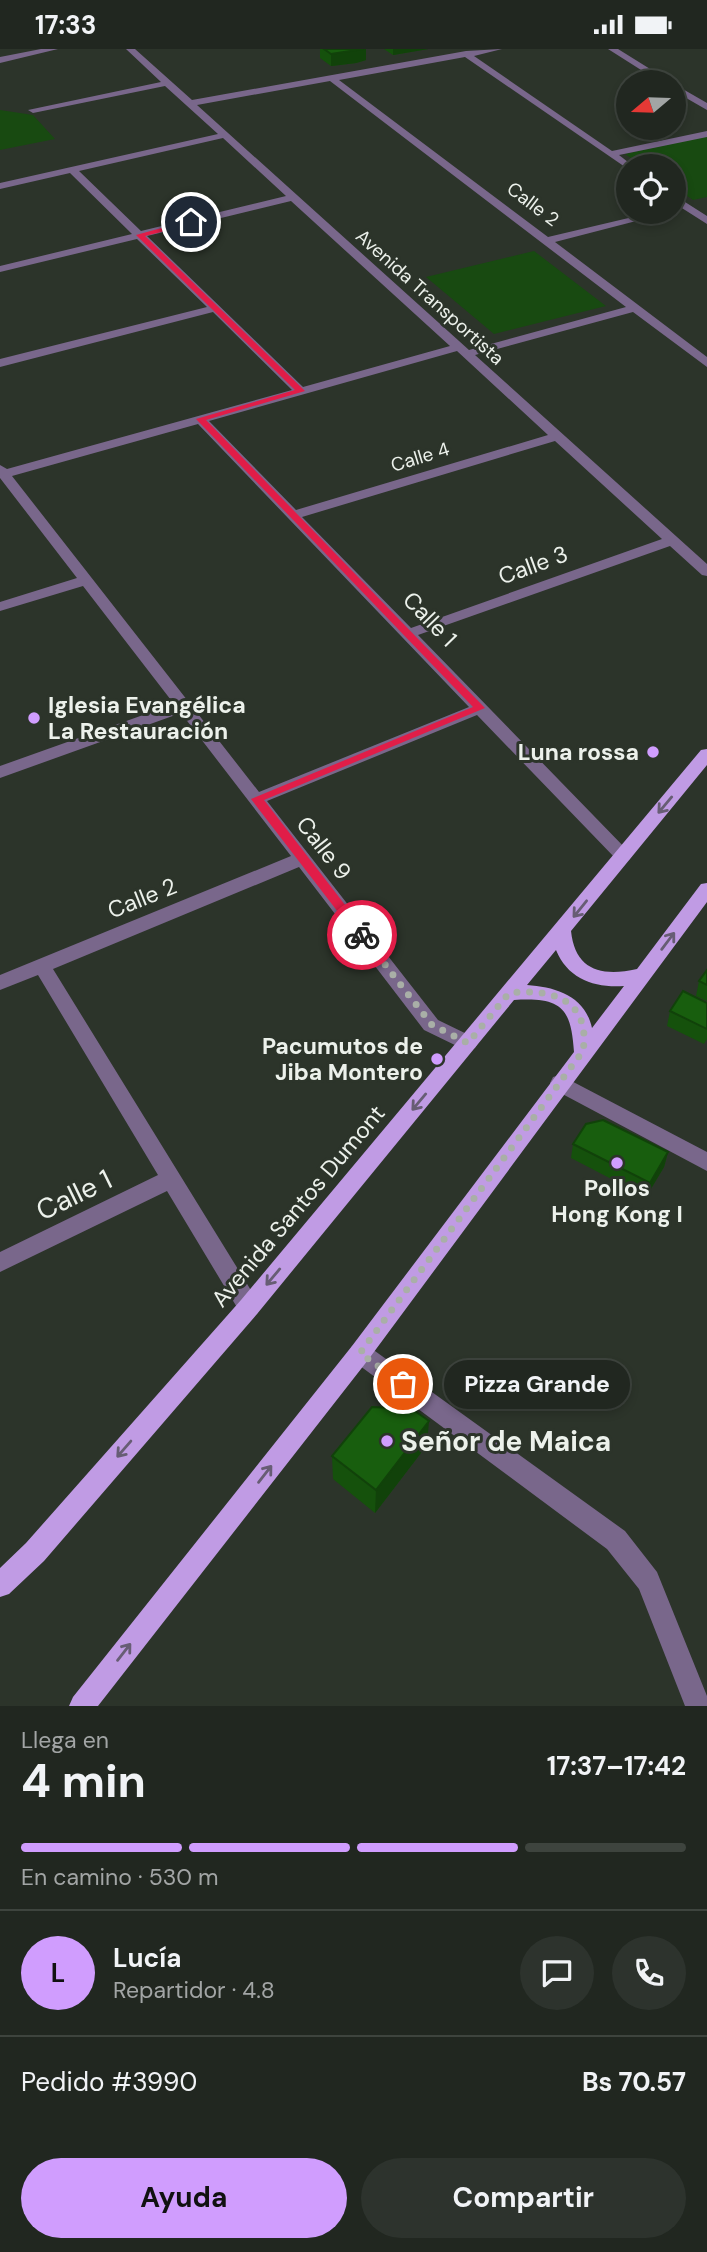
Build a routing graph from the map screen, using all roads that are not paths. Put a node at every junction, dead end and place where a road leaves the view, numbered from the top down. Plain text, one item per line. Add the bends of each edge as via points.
1 (54, 49) edge
2 (130, 49) edge
3 (498, 49) edge
4 (612, 49) edge
5 (466, 54) junction
6 (0, 60) edge
7 (646, 70) edge
8 (333, 79) junction
9 (167, 83) junction
10 (686, 94) edge
11 (190, 103) junction
12 (707, 107) edge
13 (33, 110) dead end
14 (707, 134) edge
15 (225, 135) junction
16 (610, 154) junction
17 (616, 158) edge
18 (72, 170) junction
19 (0, 186) edge
20 (294, 197) junction
21 (707, 202) edge
22 (686, 207) joint
23 (707, 221) edge
24 (617, 224) edge
25 (140, 235) junction
26 (547, 241) junction
27 (0, 269) edge
28 (215, 308) junction
29 (635, 308) junction
30 (463, 350) junction
31 (0, 363) edge
32 (707, 363) edge
33 (301, 391) junction
34 (200, 419) junction
35 (558, 436) junction
36 (2, 472) edge
37 (293, 515) junction
38 (673, 540) junction
39 (707, 572) edge
40 (87, 580) junction
41 (0, 607) edge
42 (408, 634) junction
43 (185, 706) junction
44 (480, 708) junction
45 (707, 754) edge
46 (0, 772) edge
47 (257, 799) junction
48 (623, 856) junction
49 (303, 858) junction
50 (704, 899) edge
51 (562, 931) junction
52 (42, 966) junction
53 (642, 975) junction
54 (0, 983) edge
55 (509, 993) junction
56 (468, 1043) junction
57 (583, 1051) junction
58 (560, 1083) junction
59 (707, 1162) edge
60 (172, 1179) junction
61 (0, 1262) edge
62 (248, 1307) junction
63 (360, 1353) junction
64 (0, 1585) edge
65 (82, 1706) edge
66 (698, 1706) edge

1 - 6 street
2 - 9 street, Avenida Transportista
3 - 5 street
4 - 7 street
5 - 8 street
5 - 16 street
8 - 11 street
8 - 26 street, Calle 2
9 - 11 street, Avenida Transportista
9 - 13 street
10 - 12 street
11 - 15 street, Avenida Transportista
14 - 16 street
15 - 18 street
15 - 20 street, Avenida Transportista
16 - 17 street
18 - 19 street
18 - 25 street
20 - 25 street
20 - 30 street, Avenida Transportista
21 - 22 street
22 - 23 street
24 - 26 street
25 - 27 street
25 - 28 street
26 - 29 street, Calle 2
28 - 31 street
28 - 33 street
29 - 30 street
29 - 32 street, Calle 2
30 - 33 street
30 - 35 street, Avenida Transportista
33 - 34 street
34 - 36 street
34 - 37 street, Calle 1
35 - 37 street, Calle 4
35 - 38 street, Avenida Transportista
36 - 40 street, Calle 9
37 - 42 street, Calle 1
38 - 39 street, Avenida Transportista
38 - 42 street, Calle 3
40 - 41 street
40 - 43 street, Calle 9
42 - 44 street, Calle 1
43 - 46 street
43 - 47 street, Calle 9
44 - 47 street
44 - 48 street, Calle 1
45 -> 48 main road, Avenida Santos Dumont
47 - 49 street, Calle 9
48 -> 51 main road, Avenida Santos Dumont
49 - 52 street, Calle 2
49 - 56 street, Calle 9 via 432,1025
53 -> 50 main road
51 - 53 main road via 562,946 569,960 583,972 624,981
51 - 55 main road, Avenida Santos Dumont
52 - 54 street, Calle 2
52 - 60 street
53 - 57 main road
55 - 56 main road, Avenida Santos Dumont
55 - 57 main road via 534,990 558,997 577,1011 586,1031
56 -> 62 main road, Avenida Santos Dumont
57 - 58 main road
58 - 59 street
58 - 63 main road
60 - 61 street, Calle 1
60 - 62 street
62 -> 64 main road, Avenida Santos Dumont via 35,1552
65 -> 63 main road
63 - 66 street via 616,1540 648,1581

